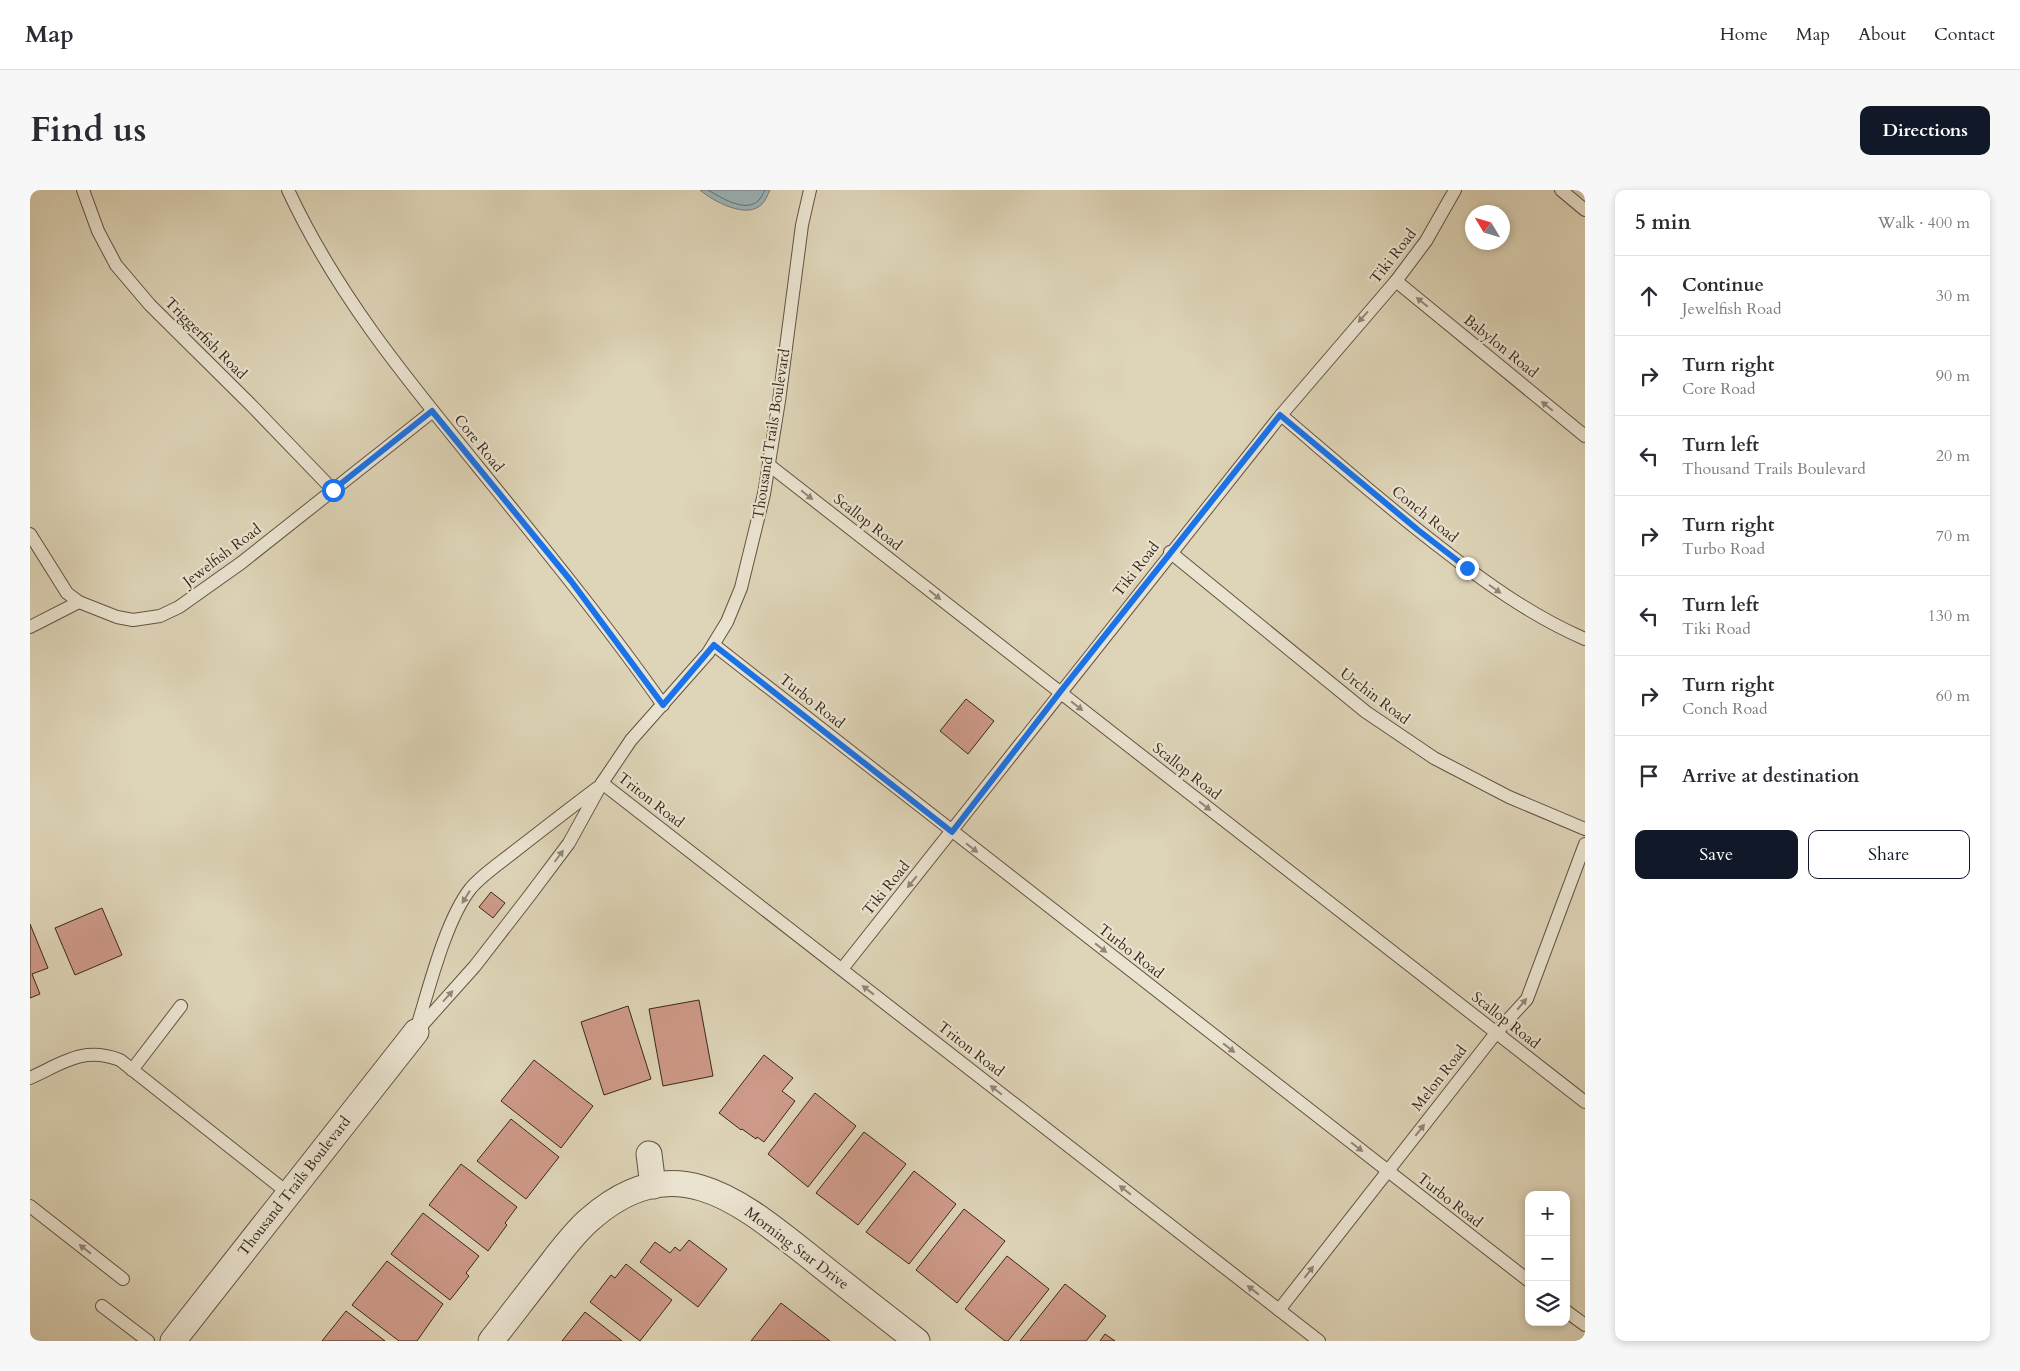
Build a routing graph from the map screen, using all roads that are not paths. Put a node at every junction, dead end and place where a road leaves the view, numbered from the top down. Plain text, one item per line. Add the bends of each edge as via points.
1 (83, 190) edge
2 (288, 190) edge
3 (810, 190) edge
4 (1455, 190) edge
5 (1561, 190) edge
6 (1585, 210) edge
7 (1396, 281) junction
8 (432, 411) junction
9 (1280, 415) junction
10 (1585, 436) edge
11 (769, 465) junction
12 (333, 490) junction
13 (30, 534) edge
14 (1170, 552) junction
15 (79, 602) junction
16 (30, 627) edge
17 (1585, 638) edge
18 (714, 645) junction
19 (1060, 692) junction
20 (663, 705) junction
21 (602, 783) junction
22 (1585, 829) edge
23 (952, 832) junction
24 (1585, 844) edge
25 (1580, 875) edge
26 (842, 969) junction
27 (181, 1006) dead end
28 (416, 1032) junction
29 (1496, 1033) junction
30 (132, 1070) junction
31 (30, 1078) edge
32 (1585, 1102) edge
33 (649, 1154) dead end
34 (1387, 1171) junction
35 (653, 1186) junction
36 (288, 1193) junction
37 (30, 1206) edge
38 (1525, 1278) edge
39 (123, 1279) dead end
40 (102, 1306) dead end
41 (1279, 1310) junction
42 (1570, 1313) edge
43 (1585, 1325) edge
44 (148, 1341) edge
45 (173, 1341) edge
46 (491, 1341) edge
47 (916, 1341) edge
48 (1319, 1341) edge

1 - 12 lane, Triggerfish Road via 98,231 116,265 150,305
2 - 8 lane, Core Road via 331,271 369,330
3 - 11 lane, Thousand Trails Boulevard via 802,225
4 - 7 lane, Tiki Road via 1426,241
5 - 6 lane
7 -> 9 lane, Tiki Road
10 -> 7 lane, Babylon Road
8 - 12 lane, Jewelfish Road
8 - 20 lane, Core Road via 571,581
9 - 14 lane, Tiki Road
9 -> 17 lane, Conch Road via 1467,568 1528,610
11 - 18 lane, Thousand Trails Boulevard via 741,588
11 -> 19 lane, Scallop Road
12 - 15 lane, Jewelfish Road via 241,563 179,607 160,616 133,620
13 - 15 lane, Jewelfish Road via 67,592
14 - 19 lane, Tiki Road
14 - 22 lane, Urchin Road via 1366,712 1434,758 1509,797
15 - 16 lane
18 - 20 lane, Thousand Trails Boulevard
18 - 23 lane, Turbo Road
19 - 23 lane, Tiki Road
19 -> 29 lane, Scallop Road
20 - 21 lane, Thousand Trails Boulevard via 631,740
21 - 26 lane, Triton Road
28 -> 21 lane, Thousand Trails Boulevard via 475,966 569,842
21 -> 28 lane, Thousand Trails Boulevard via 471,888 451,926 433,973
23 -> 26 lane, Tiki Road
23 -> 34 lane, Turbo Road
24 - 25 lane, Melon Road
29 -> 25 lane, Melon Road via 1526,999
41 -> 26 lane, Triton Road
27 - 30 lane
28 - 36 street, Thousand Trails Boulevard
29 - 32 lane, Scallop Road
34 -> 29 lane, Melon Road
30 - 31 lane via 110,1056 88,1054
30 - 36 lane
33 - 35 street
34 - 38 lane, Turbo Road
41 -> 34 lane, Melon Road
35 - 46 street, Morning Star Drive via 630,1193 588,1220
35 - 47 street, Morning Star Drive via 697,1186 739,1204
36 - 45 street, Thousand Trails Boulevard
39 -> 37 lane
40 - 44 lane
41 - 48 lane, Triton Road
42 - 43 lane

